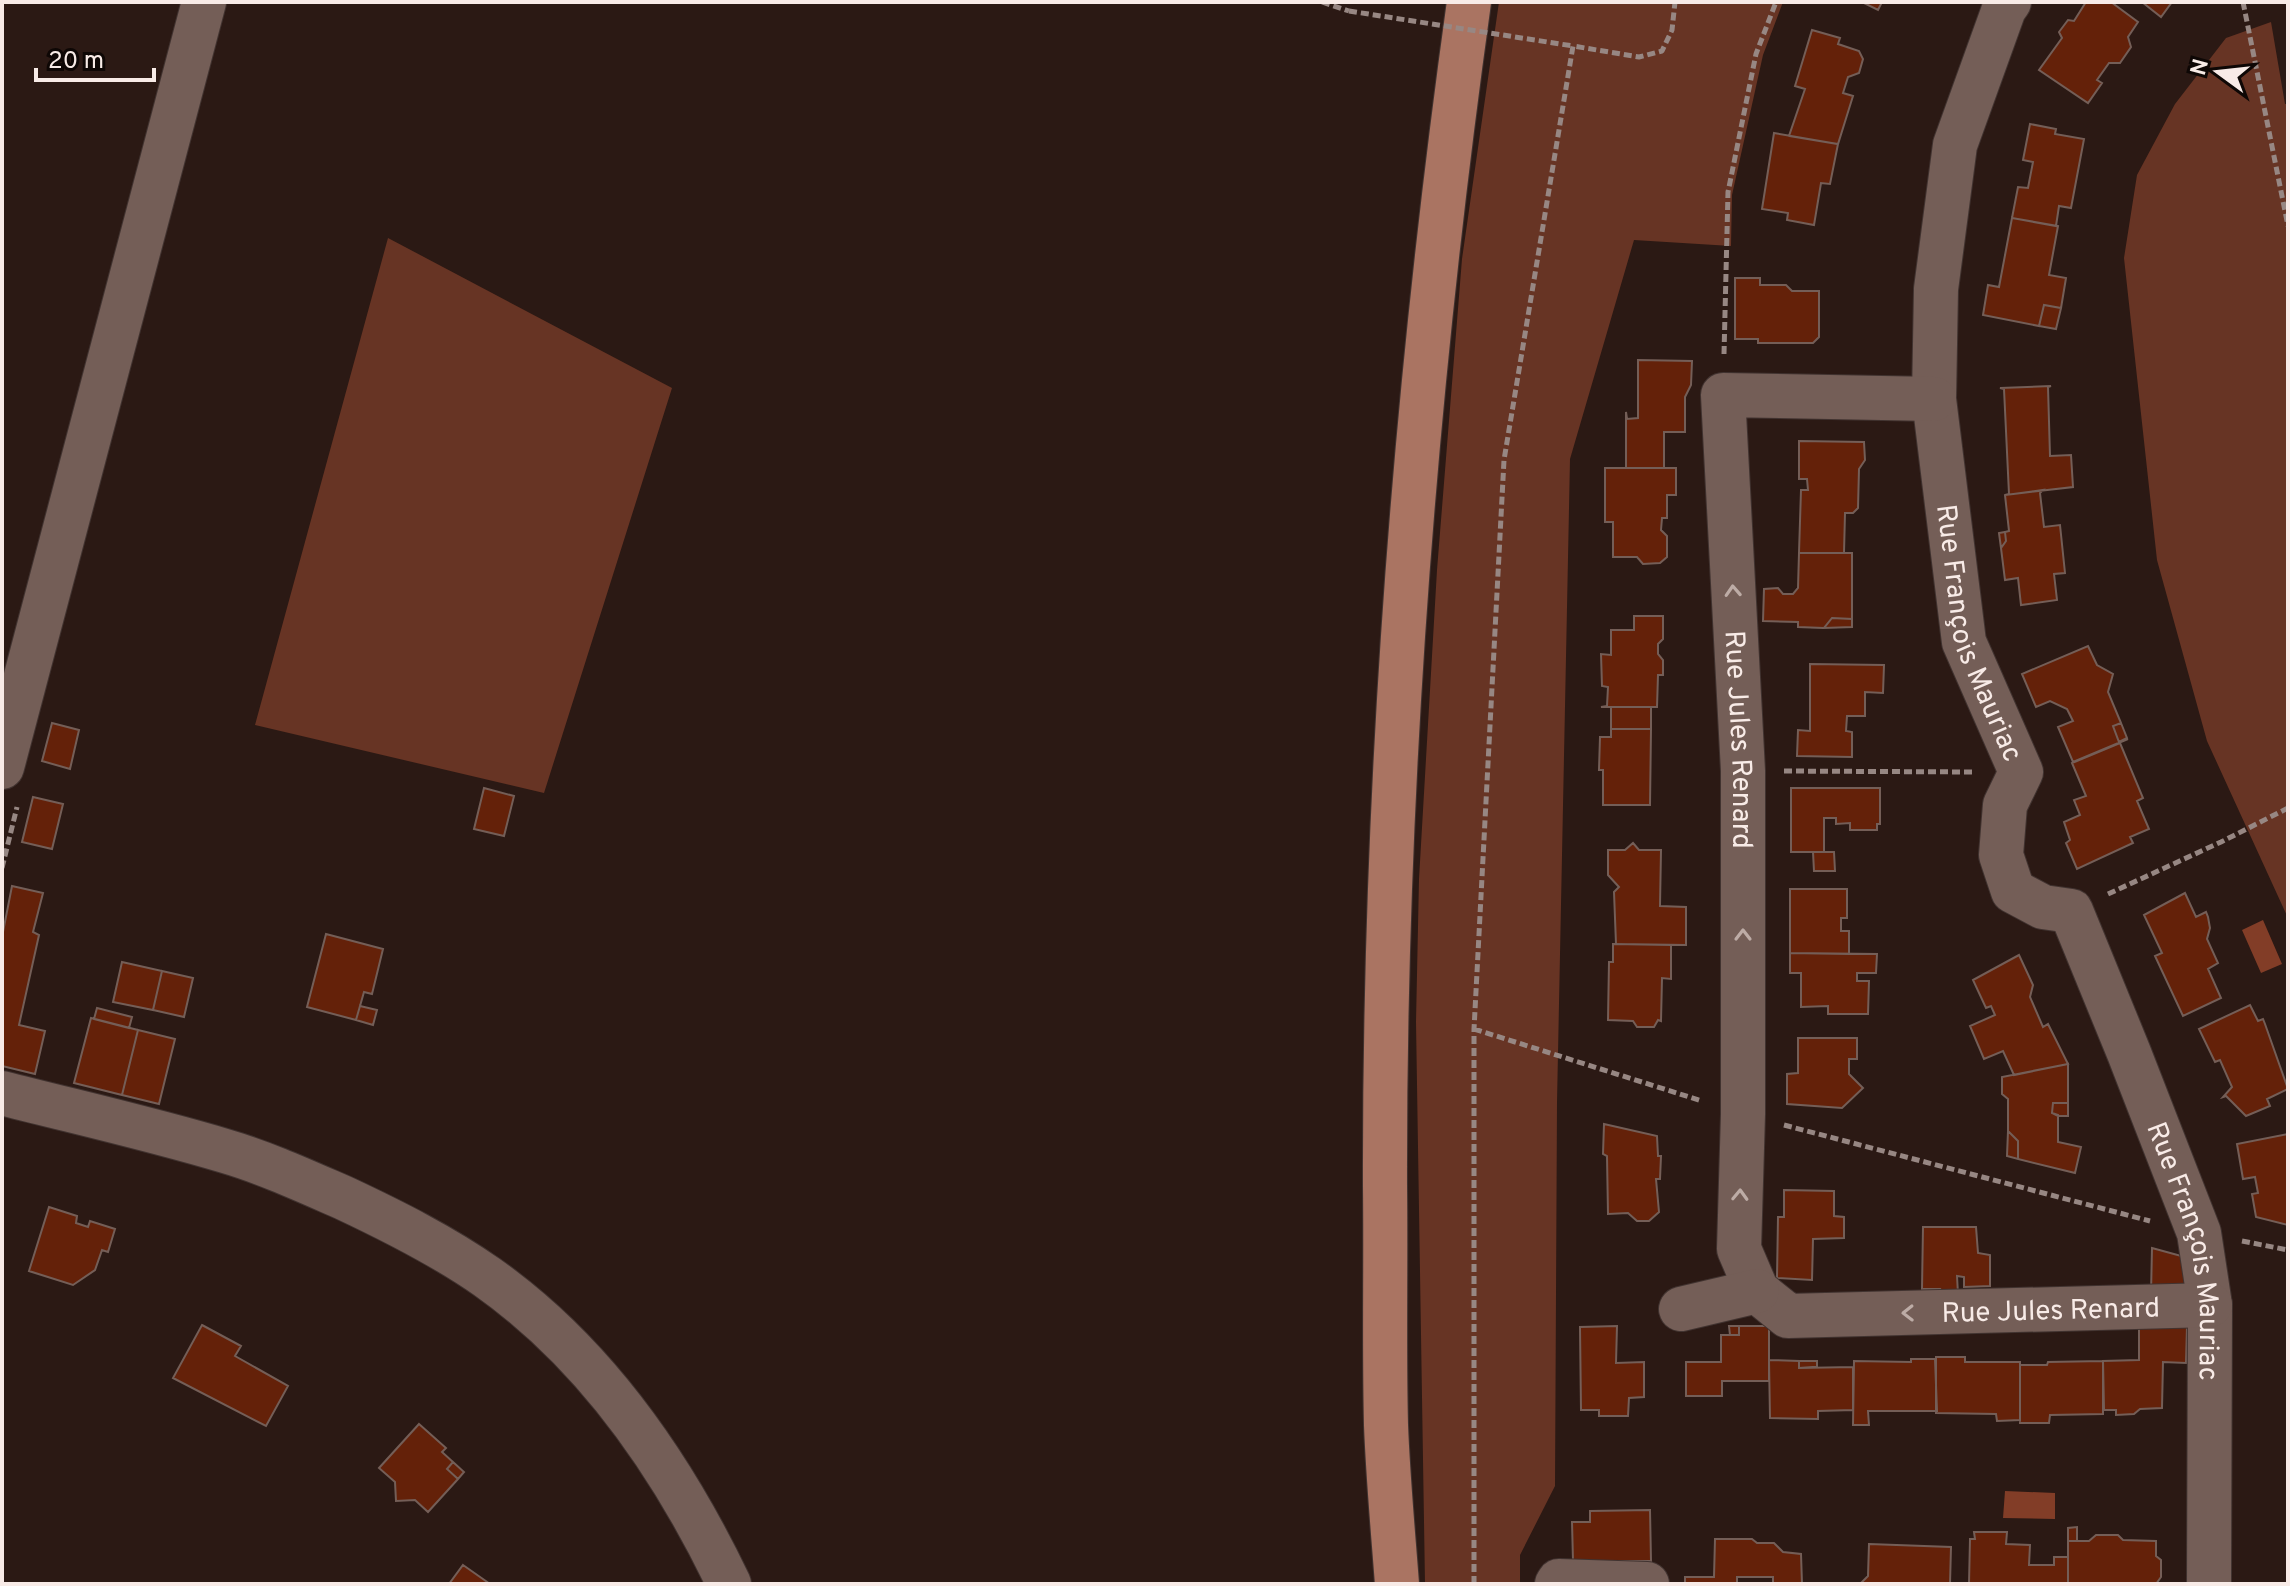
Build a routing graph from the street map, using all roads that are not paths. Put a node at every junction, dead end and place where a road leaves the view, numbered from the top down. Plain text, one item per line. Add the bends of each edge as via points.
1 (204, 2) edge
2 (1469, 2) edge
3 (2009, 2) edge
4 (1934, 399) junction
5 (2, 767) edge
6 (2, 1093) edge
7 (1757, 1291) junction
8 (2210, 1305) junction
9 (1681, 1309) dead end
10 (1386, 1425) junction
11 (729, 1584) edge
12 (1374, 1584) edge
13 (1397, 1584) edge
14 (1557, 1584) edge
15 (1647, 1584) edge
16 (2209, 1584) edge

1 - 5 street
2 - 10 main road via 1434,261 1399,662 1386,999
3 - 4 street, Rue François Mauriac via 1955,145 1936,289
7 -> 4 street, Rue Jules Renard via 1739,1249 1743,771 1723,395
4 - 8 street, Rue François Mauriac via 1964,642 2021,772 2005,805 2001,855 2013,891 2043,907 2071,911 2199,1233
6 - 11 street via 274,1168 379,1215 488,1278 562,1340 623,1407 681,1492
8 -> 7 street, Rue Jules Renard via 1788,1316
7 - 9 street
8 - 16 street, Rue François Mauriac
10 - 12 main road
10 - 13 main road
14 - 15 street

